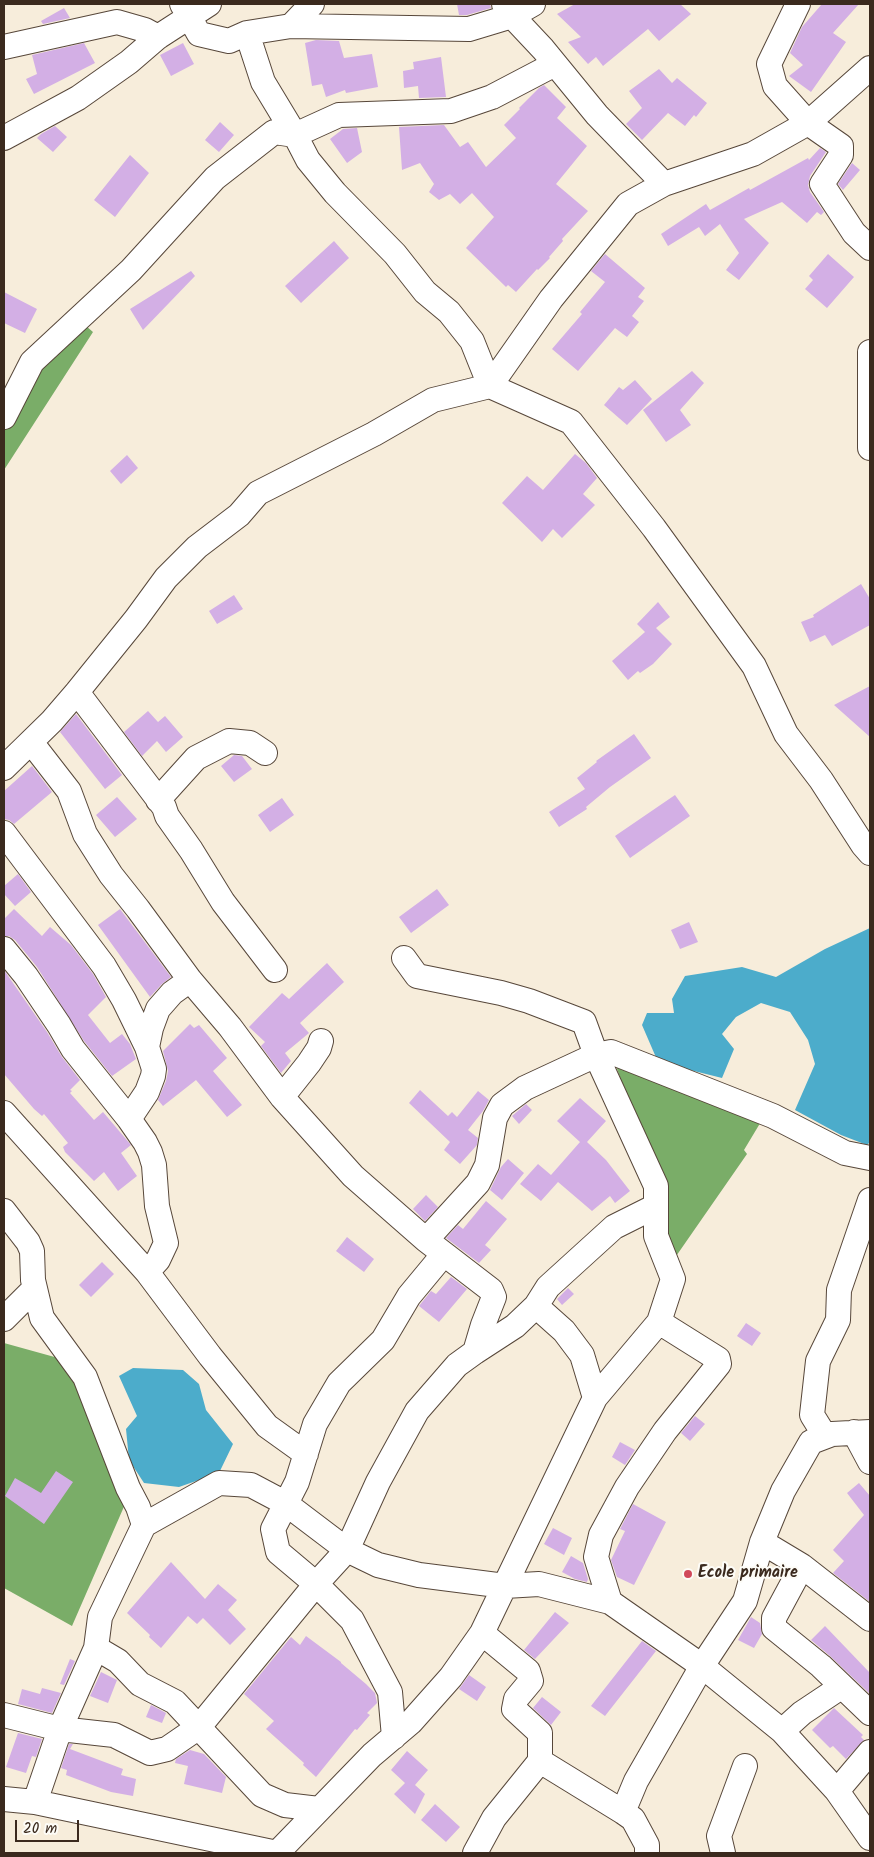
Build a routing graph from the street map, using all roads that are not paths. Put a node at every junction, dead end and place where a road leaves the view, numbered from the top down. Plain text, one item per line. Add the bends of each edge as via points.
1 (209, 4) edge
2 (312, 4) edge
3 (533, 4) edge
4 (798, 4) edge
5 (185, 10) edge
6 (508, 10) edge
7 (291, 26) junction
8 (247, 33) junction
9 (158, 37) junction
10 (4, 47) edge
11 (555, 64) junction
12 (870, 68) edge
13 (808, 123) junction
14 (295, 135) junction
15 (4, 138) edge
16 (664, 184) junction
17 (870, 248) edge
18 (870, 352) edge
19 (490, 386) junction
20 (4, 417) edge
21 (870, 448) edge
22 (77, 692) junction
23 (30, 742) junction
24 (265, 753) dead end
25 (4, 768) edge
26 (158, 800) junction
27 (4, 832) edge
28 (870, 853) edge
29 (4, 949) edge
30 (404, 958) dead end
31 (275, 970) dead end
32 (190, 980) junction
33 (321, 1041) dead end
34 (147, 1047) junction
35 (596, 1054) junction
36 (282, 1097) junction
37 (4, 1113) edge
38 (129, 1119) junction
39 (870, 1158) edge
40 (870, 1200) edge
41 (656, 1206) junction
42 (4, 1211) edge
43 (435, 1248) junction
44 (147, 1272) junction
45 (34, 1288) junction
46 (536, 1306) junction
47 (4, 1319) edge
48 (660, 1322) junction
49 (475, 1352) junction
50 (595, 1398) junction
51 (862, 1432) edge
52 (825, 1436) junction
53 (306, 1454) junction
54 (870, 1462) edge
55 (285, 1503) junction
56 (144, 1526) junction
57 (762, 1542) junction
58 (347, 1550) junction
59 (802, 1566) junction
60 (316, 1584) junction
61 (505, 1586) junction
62 (610, 1602) junction
63 (870, 1620) edge
64 (482, 1633) junction
65 (96, 1648) junction
66 (702, 1666) junction
67 (841, 1687) junction
68 (870, 1713) edge
69 (4, 1715) edge
70 (199, 1728) junction
71 (60, 1729) junction
72 (782, 1731) junction
73 (394, 1737) junction
74 (870, 1752) edge
75 (540, 1761) junction
76 (745, 1766) dead end
77 (837, 1790) junction
78 (4, 1799) edge
79 (34, 1802) junction
80 (319, 1809) junction
81 (623, 1812) junction
82 (870, 1838) edge
83 (277, 1853) edge
84 (475, 1853) edge
85 (647, 1853) edge
86 (723, 1853) edge

1 - 5 street
2 - 7 street
3 - 6 street
4 - 13 street via 769,64 775,86
5 - 8 street via 199,34 229,41
5 - 9 street
6 - 7 street via 469,29
6 - 11 street
7 - 8 street
8 - 14 street via 263,82
9 - 10 street via 117,22
9 - 15 street via 78,98
11 - 14 street via 492,97 451,111 339,115
11 - 16 street via 597,114
12 - 13 street
13 - 16 street via 753,154
13 - 17 street via 841,146 841,155 822,184 854,233
14 - 19 street via 308,160 335,193 395,254 425,292 449,312 472,341
14 - 20 street via 274,132 215,178 131,270 32,362
16 - 19 street via 628,204 551,299
18 - 21 street
19 - 22 street via 433,400 258,493 239,515 197,547 166,578
19 - 28 street via 571,422 671,550 754,666 786,734
22 - 23 street
22 - 26 street
23 - 25 street
23 - 32 street via 69,792 85,834 111,875
24 - 26 street via 250,743 229,741 196,758
26 - 31 street via 223,902
27 - 34 street via 104,966
29 - 38 street via 26,976 73,1049
30 - 35 street via 417,976 501,993 584,1022
32 - 34 street via 158,1009
32 - 36 street
33 - 36 street via 309,1063
34 - 38 street via 153,1076 147,1092
35 - 39 street via 610,1052 774,1116 845,1153
35 - 41 street via 656,1186
35 - 43 street via 525,1088 502,1105 495,1118 487,1165
36 - 43 street via 353,1176
37 - 44 street
38 - 44 street via 145,1142 154,1165 157,1206 166,1243 158,1260
40 - 52 street via 839,1290 838,1320 818,1361 812,1415
41 - 46 street via 614,1227 548,1287
41 - 48 street via 656,1236 672,1280
42 - 45 street via 32,1251
43 - 49 street via 491,1290 494,1297
43 - 53 street via 383,1340 339,1383 315,1424
44 - 53 street via 267,1426
45 - 47 street
45 - 56 street via 42,1318 86,1377
46 - 49 street via 515,1326
46 - 50 street via 564,1330 582,1356
48 - 50 street
48 - 62 street via 718,1359 719,1364 665,1431 627,1487 601,1535 596,1557
49 - 58 street via 457,1365 417,1411 378,1482
50 - 61 street
51 - 52 street
51 - 54 street
52 - 57 street via 811,1442 783,1491
53 - 55 street via 297,1482
55 - 56 street via 251,1485 219,1483
55 - 58 street
55 - 60 street via 273,1529 278,1552
56 - 65 street via 100,1617
57 - 59 street
57 - 66 street via 745,1601
58 - 60 street
58 - 61 street via 378,1565
59 - 63 street
59 - 67 street via 774,1618 774,1628 821,1666
60 - 70 street
60 - 73 street via 352,1620 390,1692
61 - 62 street via 539,1584
61 - 64 street
62 - 66 street
64 - 73 street via 451,1677
64 - 75 street via 528,1671 531,1681 516,1699 514,1709 540,1734
65 - 70 street via 118,1661 140,1684 175,1702
65 - 71 street
66 - 72 street
66 - 81 street via 636,1780
67 - 68 street
67 - 72 street
69 - 71 street
70 - 71 street via 167,1749 150,1753 114,1735
70 - 80 street via 262,1795 285,1805
71 - 79 street
72 - 77 street
73 - 80 street
74 - 77 street
75 - 81 street
75 - 84 street via 494,1818
76 - 86 street via 719,1836
77 - 82 street
78 - 79 street
79 - 83 street
80 - 83 street
81 - 85 street via 633,1819 647,1845

